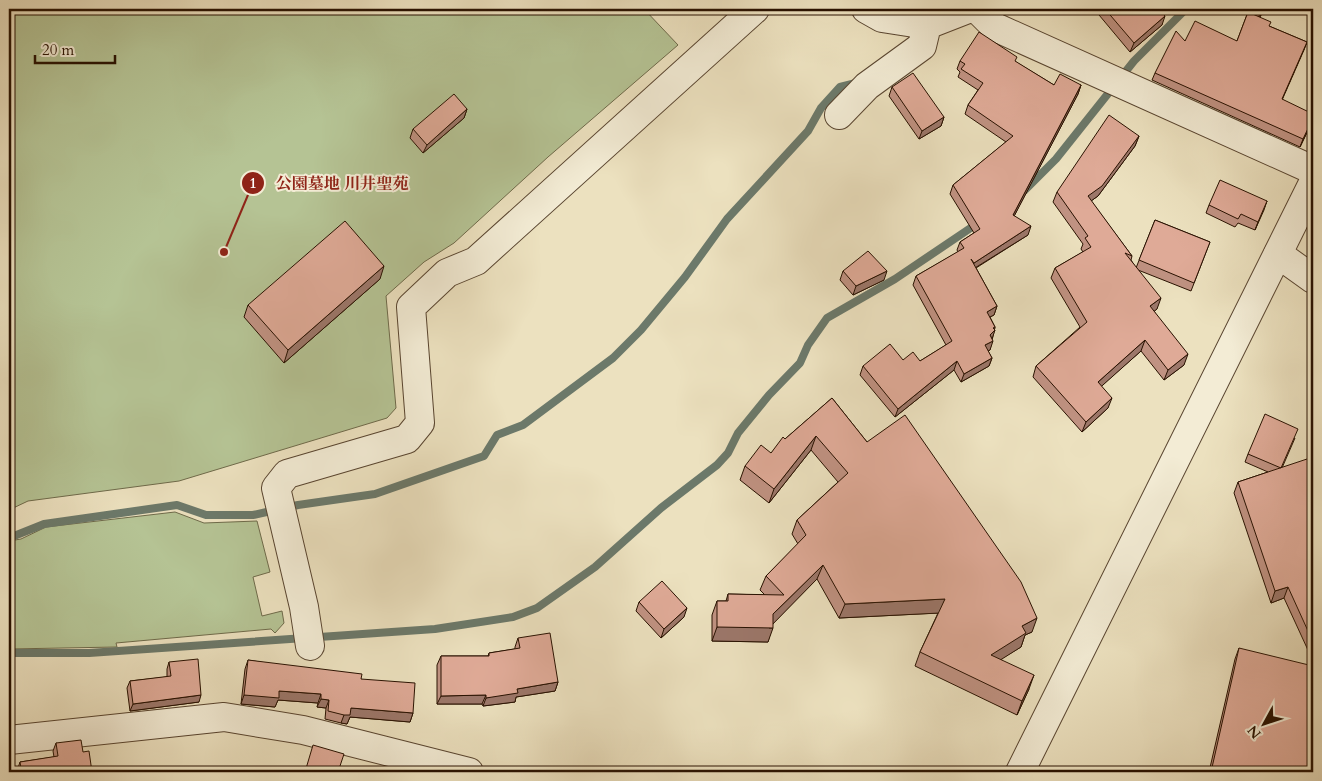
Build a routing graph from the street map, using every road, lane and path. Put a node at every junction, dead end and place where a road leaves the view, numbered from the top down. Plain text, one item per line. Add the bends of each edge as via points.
1 (755, 9) edge
2 (866, 9) edge
3 (968, 9) edge
4 (977, 9) edge
5 (927, 25) junction
6 (839, 115) dead end
7 (1313, 170) edge
8 (1313, 183) edge
9 (1278, 254) junction
10 (1313, 279) edge
11 (310, 646) dead end
12 (9, 740) edge
13 (469, 772) edge
14 (1020, 772) edge

1 - 11 street via 476,261 448,273 411,307 420,422 407,439 288,474 276,488
2 - 5 street via 882,18
3 - 5 street
4 - 7 street via 995,27
5 - 6 street via 922,46 867,86
8 - 9 street
9 - 10 street
9 - 14 street
12 - 13 street via 224,717 303,730

